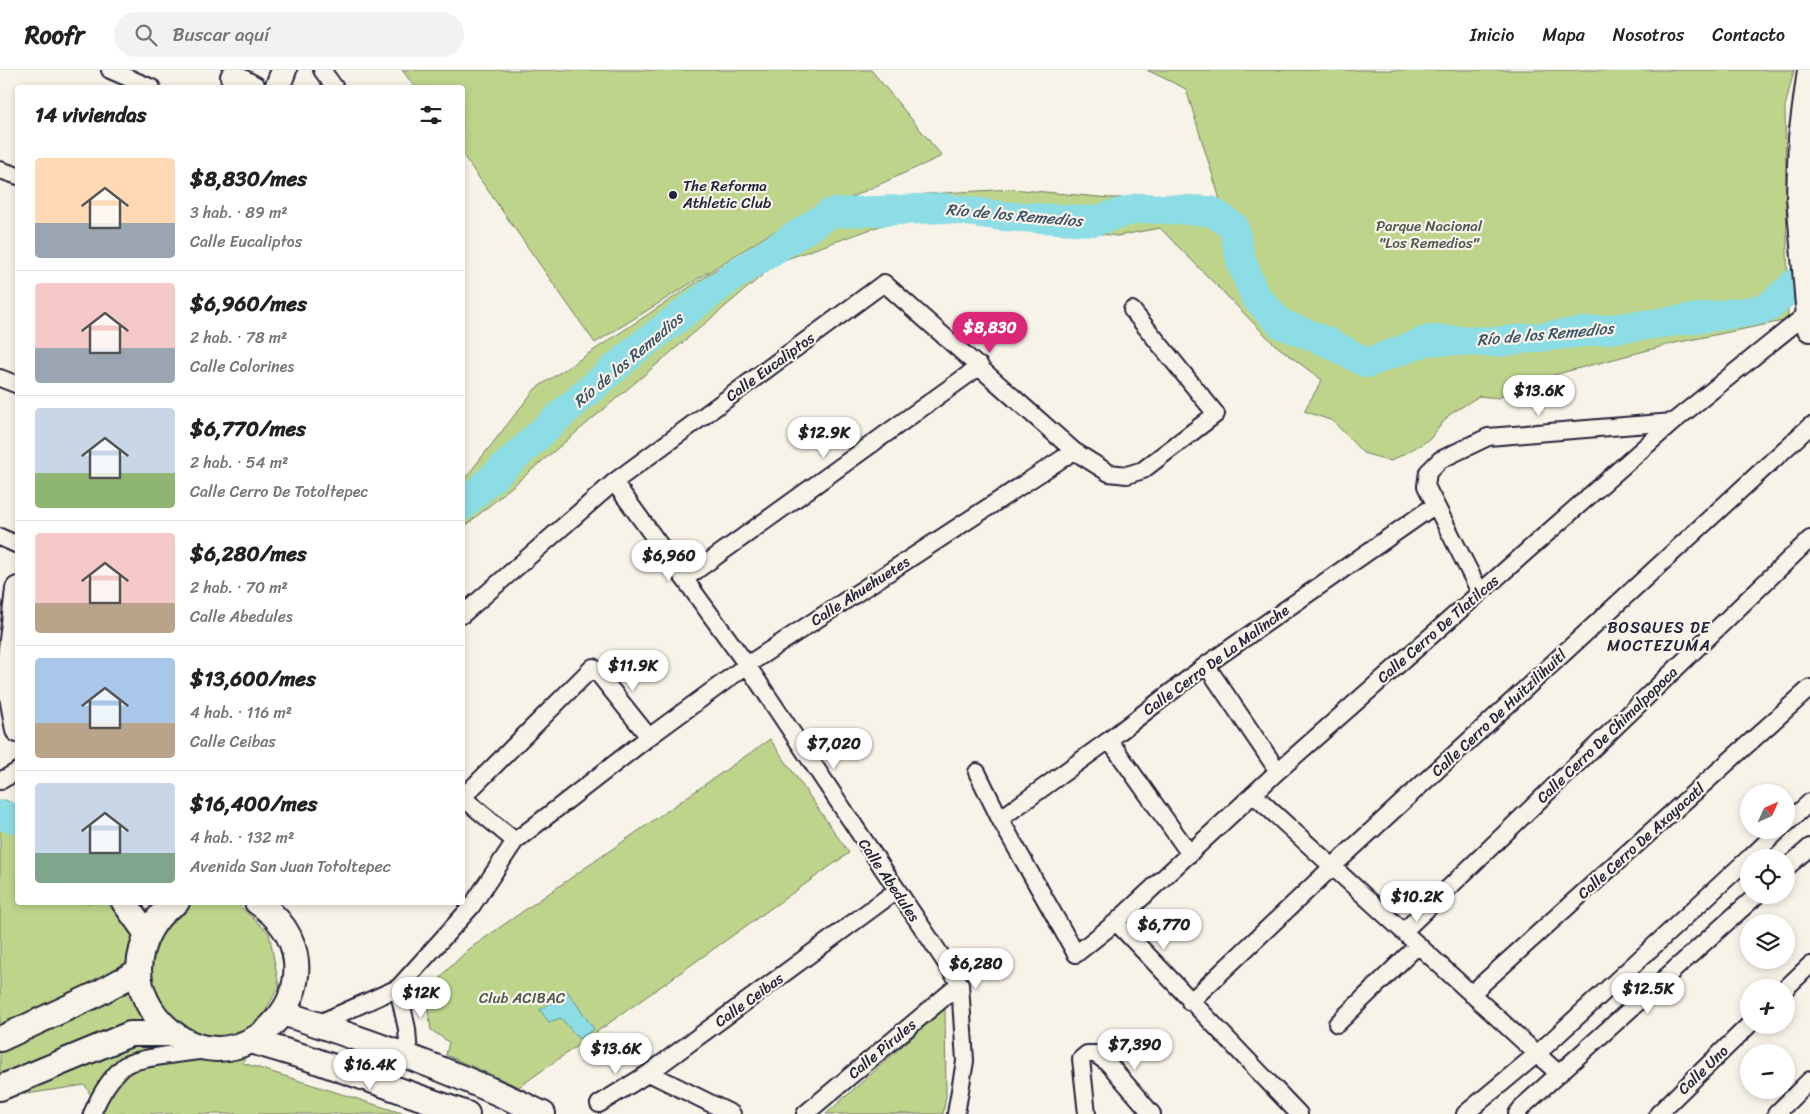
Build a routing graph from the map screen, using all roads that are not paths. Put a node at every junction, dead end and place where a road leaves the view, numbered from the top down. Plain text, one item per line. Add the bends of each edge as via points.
1 (110, 70) edge
2 (284, 70) edge
3 (322, 70) edge
4 (1810, 70) edge
5 (145, 85) edge
6 (278, 85) edge
7 (333, 85) edge
8 (0, 170) edge
9 (15, 175) edge
10 (1132, 310) dead end
11 (1809, 321) edge
12 (980, 366) junction
13 (0, 378) edge
14 (15, 384) edge
15 (1673, 422) junction
16 (1810, 426) edge
17 (1074, 451) junction
18 (614, 482) junction
19 (1435, 505) junction
20 (0, 537) edge
21 (1810, 538) edge
22 (15, 544) edge
23 (686, 578) junction
24 (1480, 592) junction
25 (465, 612) edge
26 (15, 614) edge
27 (747, 665) junction
28 (1206, 666) junction
29 (1810, 688) edge
30 (15, 713) edge
31 (649, 737) junction
32 (1109, 740) junction
33 (1278, 771) junction
34 (15, 772) edge
35 (977, 772) dead end
36 (0, 780) edge
37 (1253, 794) junction
38 (465, 795) edge
39 (465, 799) edge
40 (1810, 802) edge
41 (1795, 816) edge
42 (1000, 819) junction
43 (1769, 839) edge
44 (515, 841) junction
45 (1810, 847) edge
46 (1759, 849) edge
47 (1190, 854) junction
48 (1795, 860) edge
49 (1740, 866) edge
50 (1330, 868) junction
51 (896, 892) junction
52 (1747, 904) edge
53 (126, 905) edge
54 (173, 905) edge
55 (261, 905) edge
56 (1116, 922) junction
57 (1403, 932) junction
58 (147, 934) junction
59 (1418, 945) junction
60 (1810, 965) edge
61 (139, 971) junction
62 (1795, 979) edge
63 (960, 984) junction
64 (398, 988) junction
65 (1471, 994) junction
66 (1190, 1002) junction
67 (283, 1013) junction
68 (1337, 1024) dead end
69 (315, 1025) junction
70 (173, 1034) junction
71 (1740, 1034) edge
72 (0, 1039) edge
73 (227, 1047) junction
74 (1538, 1054) junction
75 (409, 1056) junction
76 (308, 1058) junction
77 (649, 1073) junction
78 (1559, 1074) junction
79 (1810, 1080) edge
80 (0, 1088) edge
81 (599, 1104) dead end
82 (92, 1114) edge
83 (467, 1114) edge
84 (543, 1114) edge
85 (732, 1114) edge
86 (805, 1114) edge
87 (956, 1114) edge
88 (1087, 1114) edge
89 (1152, 1114) edge
90 (1299, 1114) edge
91 (1465, 1114) edge
92 (1517, 1114) edge
93 (1658, 1114) edge
94 (1776, 1114) edge

1 - 5 street
2 - 6 main road
3 - 7 street
4 - 11 main road via 1801,137 1799,197
8 - 9 street
10 - 17 street, Calle Eucaliptos via 1216,414 1143,470 1127,475 1109,473
11 - 15 street, Calle Cerro De Tlatilcas
12 - 17 street, Calle Eucaliptos
12 - 18 street, Calle Eucaliptos via 884,283
12 - 23 street
13 - 14 street
15 - 19 street via 1488,437 1440,460 1428,472 1426,486
15 - 24 street, Calle Cerro De Tlatilcas
16 - 50 street, Calle Cerro De Huitzilihuitl
17 - 27 street, Calle Ahuehuetes
18 - 23 street, Calle Abedules
18 - 25 street, Calle Eucaliptos
19 - 24 street
19 - 28 street, Calle Cerro De La Malinche
20 - 22 street
21 - 57 street, Calle Cerro De Chimalpopoca
23 - 27 street, Calle Abedules
24 - 33 street, Calle Cerro De Tlatilcas
26 - 30 main road via 8,674
27 - 31 street, Calle Ahuehuetes
27 - 51 street, Calle Abedules
28 - 32 street, Calle Cerro De La Malinche
28 - 33 street
29 - 65 street, Calle Cerro De Axayacatl
31 - 38 street via 593,667
31 - 44 street, Calle Ahuehuetes
32 - 42 street, Calle Cerro De La Malinche
32 - 47 street
33 - 37 street, Calle Cerro De Tlatilcas
34 - 36 street
35 - 42 street
37 - 47 street, Calle Cerro De Tlatilcas
37 - 50 street
39 - 44 street
40 - 41 street
42 - 56 street, Calle Cerro De Tlatilcas via 1076,954
43 - 46 street
44 - 64 street, Calle Ahuehuetes via 471,907
45 - 48 street
47 - 56 street, Calle Cerro De Tlatilcas
49 - 74 street
50 - 57 street
50 - 66 street, Calle Cerro De Huitzilihuitl
51 - 63 street, Calle Abedules
51 - 77 street, Calle Ceibas
52 - 78 street
53 - 58 main road
54 - 58 main road via 157,918
55 - 67 main road via 272,913 288,935 296,961 294,988
56 - 66 street
57 - 59 street
58 - 61 main road
59 - 65 street
59 - 68 street
60 - 62 street
61 - 70 main road via 143,995 155,1017
61 - 72 main road
63 - 86 street, Calle Pirules
63 - 87 street via 965,1061
64 - 69 street, Calle Ahuehuetes
64 - 75 street
65 - 74 street
66 - 90 street
67 - 69 main road
67 - 73 main road via 256,1038
69 - 75 main road
70 - 73 main road via 194,1044
70 - 80 main road via 130,1034
71 - 93 street, Calle Uno
73 - 76 main road via 251,1041
73 - 82 street via 167,1055 125,1065 99,1097
74 - 78 street
74 - 91 street
75 - 76 main road via 390,1076
75 - 84 main road
76 - 83 main road
77 - 81 street, Calle Ceibas
77 - 85 street
78 - 92 street
79 - 94 street
88 - 89 street via 1081,1059 1087,1054 1095,1054 1108,1063

